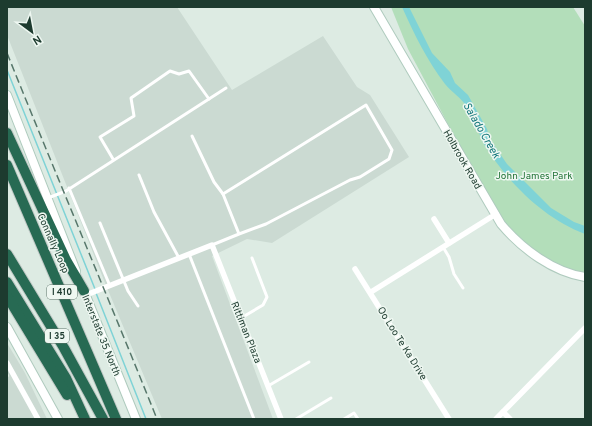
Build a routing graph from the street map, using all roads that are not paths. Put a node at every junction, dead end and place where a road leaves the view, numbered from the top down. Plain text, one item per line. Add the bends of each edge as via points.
1 (374, 7) edge
2 (226, 88) dead end
3 (7, 95) edge
4 (209, 99) junction
5 (7, 133) edge
6 (192, 136) dead end
7 (113, 160) junction
8 (7, 165) edge
9 (139, 175) dead end
10 (69, 188) junction
11 (223, 194) junction
12 (51, 197) junction
13 (496, 214) junction
14 (434, 219) dead end
15 (100, 223) dead end
16 (238, 234) junction
17 (212, 245) junction
18 (446, 245) junction
19 (7, 254) edge
20 (189, 254) junction
21 (178, 258) junction
22 (252, 258) dead end
23 (355, 269) dead end
24 (585, 277) edge
25 (125, 280) junction
26 (7, 282) edge
27 (110, 286) junction
28 (463, 288) dead end
29 (90, 292) junction
30 (371, 292) junction
31 (7, 296) edge
32 (138, 306) dead end
33 (241, 318) junction
34 (7, 327) edge
35 (585, 328) edge
36 (309, 362) dead end
37 (7, 363) edge
38 (8, 374) edge
39 (268, 386) junction
40 (331, 398) dead end
41 (503, 412) junction
42 (279, 418) edge
43 (38, 419) edge
44 (58, 419) edge
45 (82, 419) edge
46 (85, 419) edge
47 (103, 419) edge
48 (116, 419) edge
49 (136, 419) edge
50 (254, 419) edge
51 (296, 419) edge
52 (344, 419) edge
53 (358, 419) edge
54 (449, 419) edge
55 (496, 419) edge
56 (510, 419) edge

1 - 13 main road, Holbrook Road
2 - 4 lane
3 - 12 main road, Interstate 35 North
4 - 7 lane
4 - 7 lane via 189,71 179,74 170,71 131,98 134,116 100,137
5 - 29 highway via 66,260
6 - 11 lane via 214,182
7 - 10 lane
8 - 48 highway, Connally Loop / I 410
9 - 21 lane via 154,212
10 - 12 lane
10 - 27 lane
11 - 16 lane
11 - 16 lane via 366,105 392,150 389,159 360,177 266,224
12 - 29 main road, Interstate 35 North
13 - 18 street
13 - 24 main road, Holbrook Road via 509,233 536,256 570,274
14 - 18 street
15 - 25 lane
16 - 17 lane
17 - 20 street
17 - 33 street, Rittiman Plaza
18 - 28 lane via 454,274
18 - 30 street
19 - 47 highway, I 35
20 - 21 street
20 - 50 lane
21 - 25 street
22 - 33 lane via 267,297 263,305
23 - 30 street, Oo Loo Te Ka Drive
25 - 27 street
25 - 32 lane via 128,291
26 - 46 highway, I 35 via 66,378
27 - 29 street
29 - 49 main road, Interstate 35 North
30 - 54 street, Oo Loo Te Ka Drive
31 - 45 highway
33 - 39 street, Rittiman Plaza
34 - 44 main road
35 - 41 street
36 - 39 lane
37 - 38 street
38 - 43 street
39 - 42 street, Rittiman Plaza
40 - 51 lane
41 - 55 street
41 - 56 street
52 - 53 lane via 354,413

